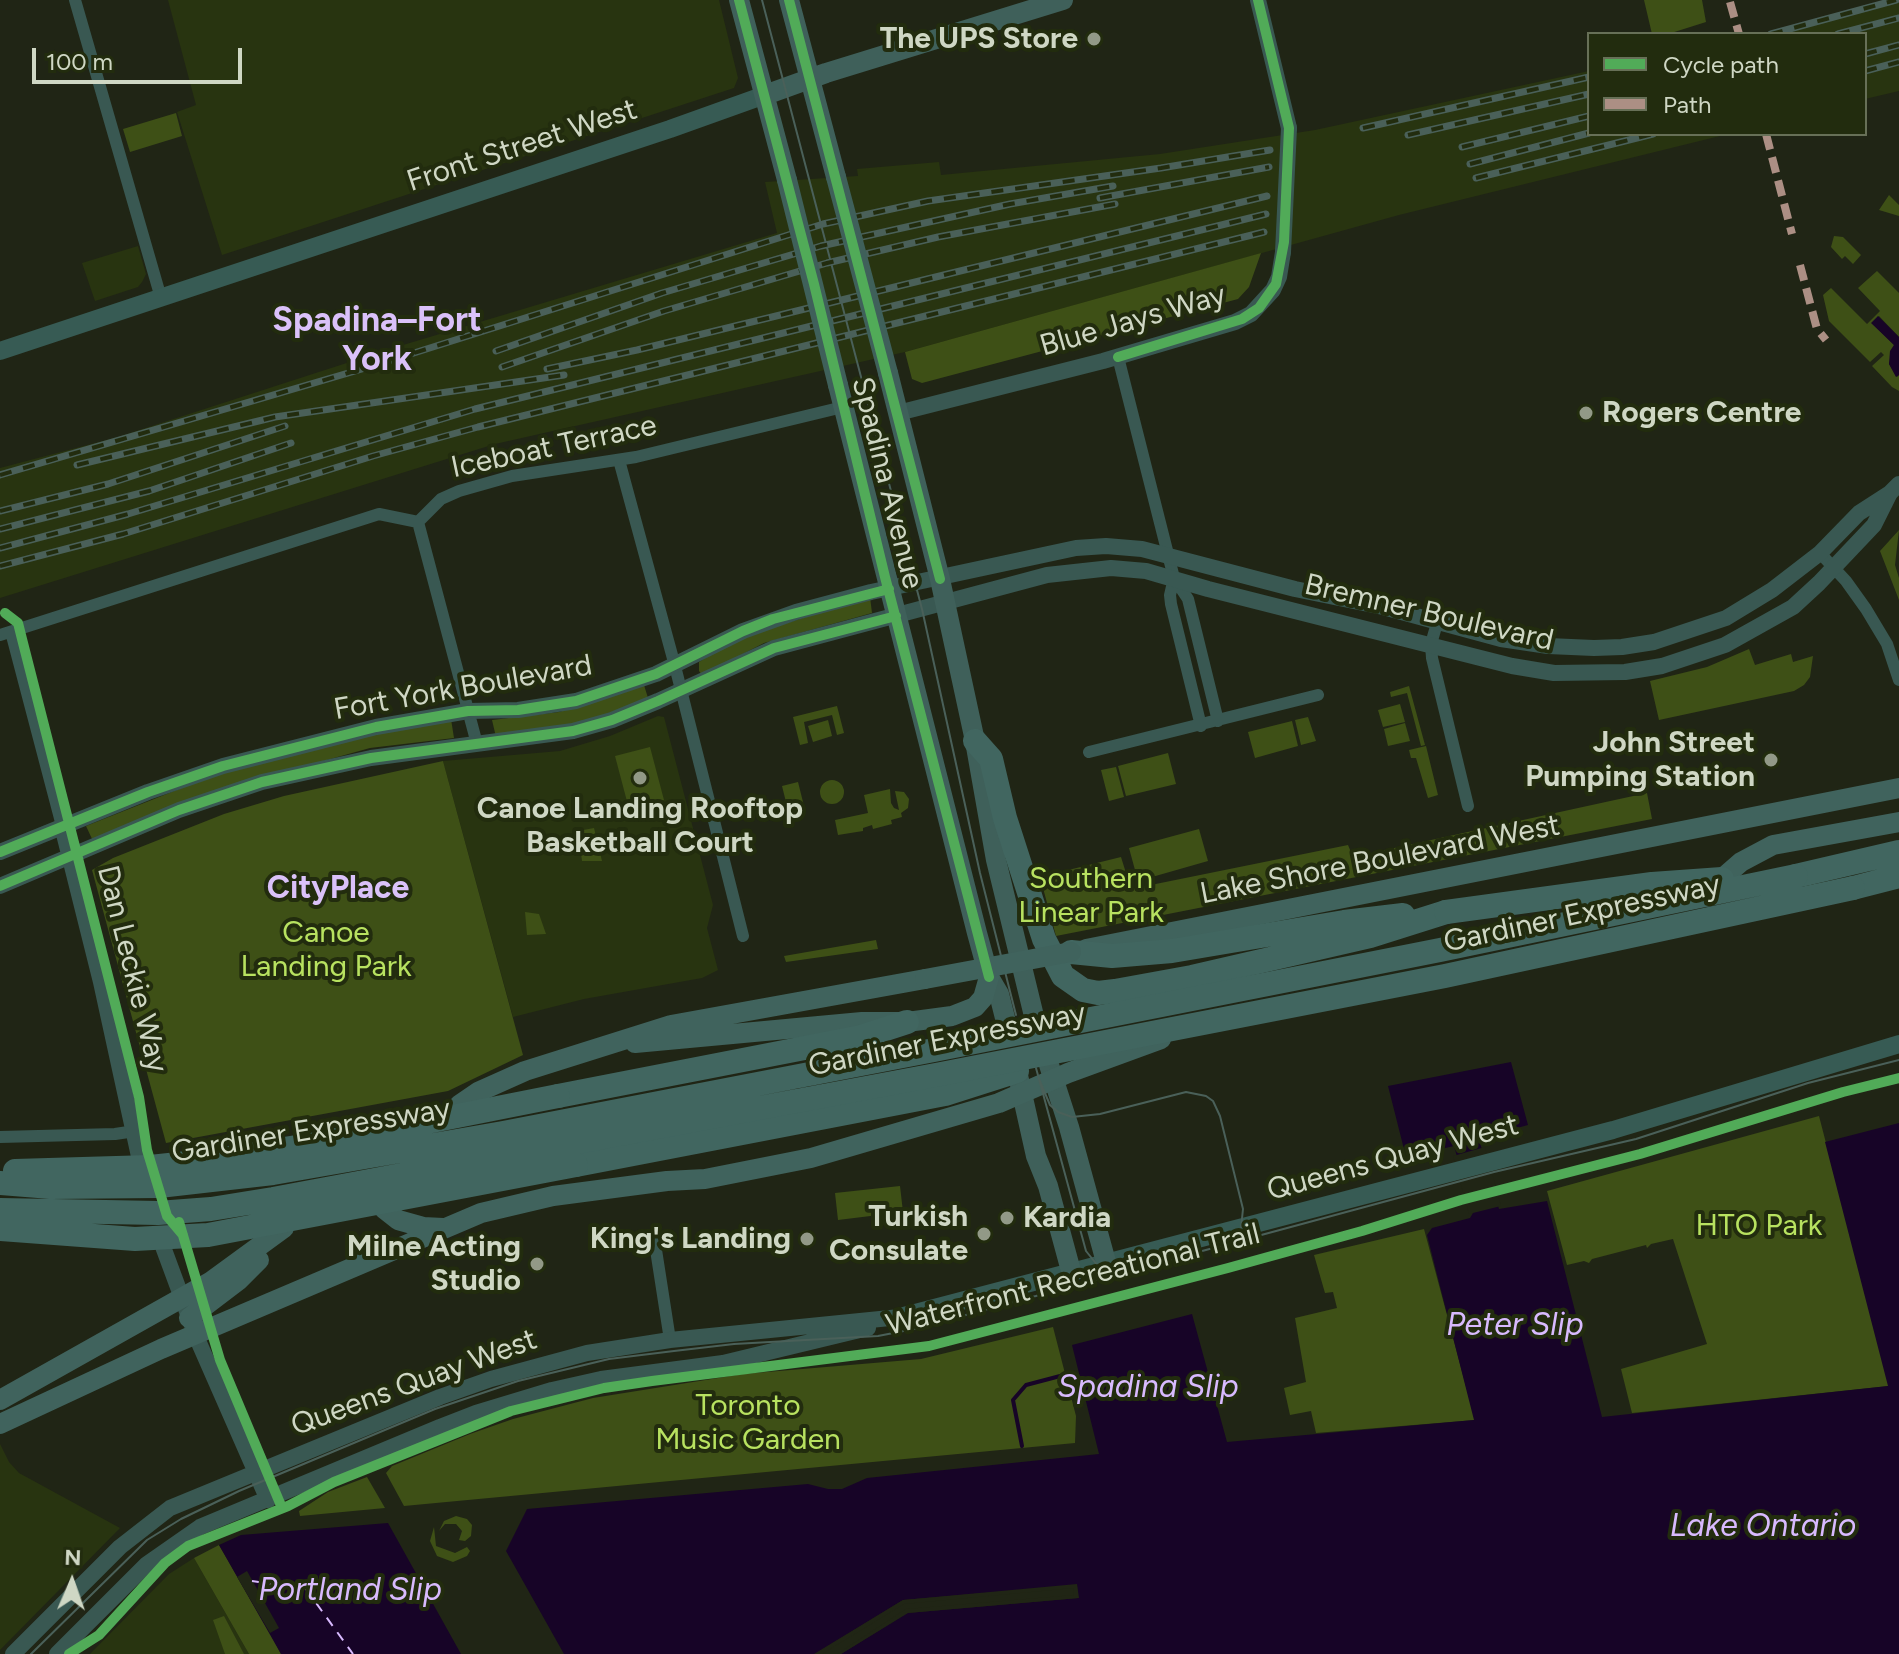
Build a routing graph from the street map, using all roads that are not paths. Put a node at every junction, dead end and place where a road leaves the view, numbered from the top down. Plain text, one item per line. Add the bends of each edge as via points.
1 (75, 0) edge
2 (739, 0) edge
3 (789, 0) edge
4 (1063, 0) edge
5 (1258, 0) edge
6 (809, 79) junction
7 (765, 95) junction
8 (161, 298) junction
9 (0, 351) edge
10 (1118, 357) junction
11 (843, 407) junction
12 (898, 413) junction
13 (619, 460) junction
14 (1895, 488) edge
15 (418, 522) junction
16 (1820, 553) junction
17 (1168, 555) junction
18 (1834, 567) junction
19 (1174, 578) junction
20 (940, 579) junction
21 (889, 589) junction
22 (945, 603) junction
23 (896, 616) junction
24 (1437, 623) junction
25 (5, 634) edge
26 (1431, 644) junction
27 (679, 679) junction
28 (1899, 680) edge
29 (1318, 695) dead end
30 (468, 711) junction
31 (1218, 721) junction
32 (1201, 726) junction
33 (975, 741) junction
34 (477, 744) junction
35 (1089, 752) dead end
36 (1899, 788) edge
37 (1468, 806) dead end
38 (1899, 822) edge
39 (62, 826) junction
40 (0, 852) edge
41 (1899, 852) edge
42 (69, 856) junction
43 (1796, 876) junction
44 (1899, 876) edge
45 (0, 886) edge
46 (1899, 887) edge
47 (1853, 888) junction
48 (1446, 912) junction
49 (1676, 918) junction
50 (743, 936) dead end
51 (1071, 952) junction
52 (989, 977) junction
53 (1033, 1012) dead end
54 (1005, 1018) dead end
55 (907, 1022) junction
56 (603, 1044) junction
57 (1899, 1044) edge
58 (1051, 1072) junction
59 (1019, 1083) junction
60 (459, 1105) dead end
61 (135, 1131) junction
62 (0, 1137) edge
63 (140, 1161) dead end
64 (0, 1171) edge
65 (0, 1183) edge
66 (384, 1209) dead end
67 (0, 1210) edge
68 (0, 1229) edge
69 (445, 1229) junction
70 (654, 1237) dead end
71 (162, 1244) dead end
72 (1106, 1262) junction
73 (1071, 1271) junction
74 (181, 1299) junction
75 (900, 1317) junction
76 (192, 1327) junction
77 (670, 1340) junction
78 (0, 1400) edge
79 (0, 1424) edge
80 (256, 1472) junction
81 (268, 1500) junction
82 (13, 1654) edge
83 (57, 1654) edge

1 - 8 street
2 - 7 main road, Spadina Avenue
3 - 6 main road, Spadina Avenue
4 - 6 main road, Front Street West
5 - 10 street, Blue Jays Way, bridge via 1289,128 1283,252 1276,284 1251,314 1235,322
6 - 7 main road, Front Street West
6 - 12 main road, Spadina Avenue, bridge
7 - 8 main road, Front Street West
7 - 11 main road, Spadina Avenue, bridge
8 - 9 main road, Front Street West
10 - 12 street, Blue Jays Way
10 - 17 street
11 - 13 street, Iceboat Terrace
11 - 21 main road, Spadina Avenue
12 - 20 main road, Spadina Avenue
13 - 15 street, Iceboat Terrace via 512,476 459,491 443,498
13 - 27 street
14 - 16 street, Bremner Boulevard via 1859,513
14 - 18 street, Bremner Boulevard via 1874,525
15 - 25 street via 379,514
15 - 30 street
16 - 18 street
16 - 24 street, Bremner Boulevard via 1726,618 1643,644 1548,646
17 - 19 street
17 - 20 street, Bremner Boulevard via 1126,547 1076,548
17 - 24 street, Bremner Boulevard
18 - 26 street, Bremner Boulevard via 1793,607 1761,627 1662,666 1554,673
18 - 28 street via 1882,635
19 - 22 street, Bremner Boulevard via 1146,571 1087,570 1047,575
19 - 26 street, Bremner Boulevard
19 - 31 street via 1188,599
19 - 32 street via 1171,604
20 - 21 street, Bremner Boulevard
20 - 22 main road, Spadina Avenue
21 - 23 main road, Spadina Avenue
21 - 27 street, Fort York Boulevard via 743,631
22 - 23 street, Bremner Boulevard
22 - 33 main road, Spadina Avenue
23 - 27 street, Fort York Boulevard
23 - 52 main road, Spadina Avenue
24 - 26 street
25 - 39 street, Dan Leckie Way
26 - 37 street
27 - 30 street, Fort York Boulevard via 518,710
27 - 34 street, Fort York Boulevard via 612,720 573,731
27 - 50 street
29 - 31 street
30 - 34 street
30 - 39 street, Fort York Boulevard via 376,727 223,766
31 - 32 street
32 - 35 street
33 - 48 highway via 991,759 1044,939 1071,984 1098,993 1115,991 1291,955
33 - 53 main road, Spadina Avenue via 1002,887
34 - 42 street, Fort York Boulevard via 371,758 262,782
36 - 51 highway, Lake Shore Boulevard West
38 - 49 highway via 1760,849
39 - 40 street, Fort York Boulevard
39 - 42 street, Dan Leckie Way
41 - 43 highway, Gardiner Expressway
42 - 45 street, Fort York Boulevard
42 - 61 street, Dan Leckie Way
43 - 48 highway, bridge via 1652,884
43 - 65 highway, Gardiner Expressway, bridge via 934,1050 350,1160 159,1186
44 - 47 highway, Gardiner Expressway
46 - 47 highway
46 - 49 highway via 1828,902
47 - 67 highway, Gardiner Expressway, bridge via 1445,976 273,1199 158,1213
48 - 51 highway via 1344,922 1172,951 1112,956
49 - 58 highway via 1263,1002
51 - 56 highway, Lake Shore Boulevard West, bridge via 671,1025
52 - 54 main road, Spadina Avenue
52 - 55 highway via 983,998 967,1012
55 - 56 highway
55 - 64 highway, bridge via 861,1037 321,1143 150,1167
56 - 60 highway, Lake Shore Boulevard West via 525,1071
57 - 72 main road, Queens Quay West via 1613,1130
58 - 59 highway
58 - 72 main road
59 - 68 highway, bridge via 208,1235 135,1239
59 - 69 highway via 958,1116 811,1158 705,1179 553,1196 481,1213
59 - 73 main road
61 - 62 street
61 - 63 street, Dan Leckie Way
66 - 69 highway via 398,1220
69 - 76 highway
70 - 77 street
71 - 74 street
72 - 73 main road, Queens Quay West
73 - 75 main road, Queens Quay West
74 - 76 street
74 - 76 highway via 284,1228
74 - 78 highway
75 - 77 street, Queens Quay West
75 - 81 street, Queens Quay West via 734,1361 552,1390 476,1413
76 - 79 highway via 161,1349
76 - 80 street
77 - 80 street, Queens Quay West via 587,1353 491,1379
80 - 81 street
80 - 82 street, Queens Quay West via 170,1508 97,1569
81 - 83 street, Queens Quay West via 174,1543

